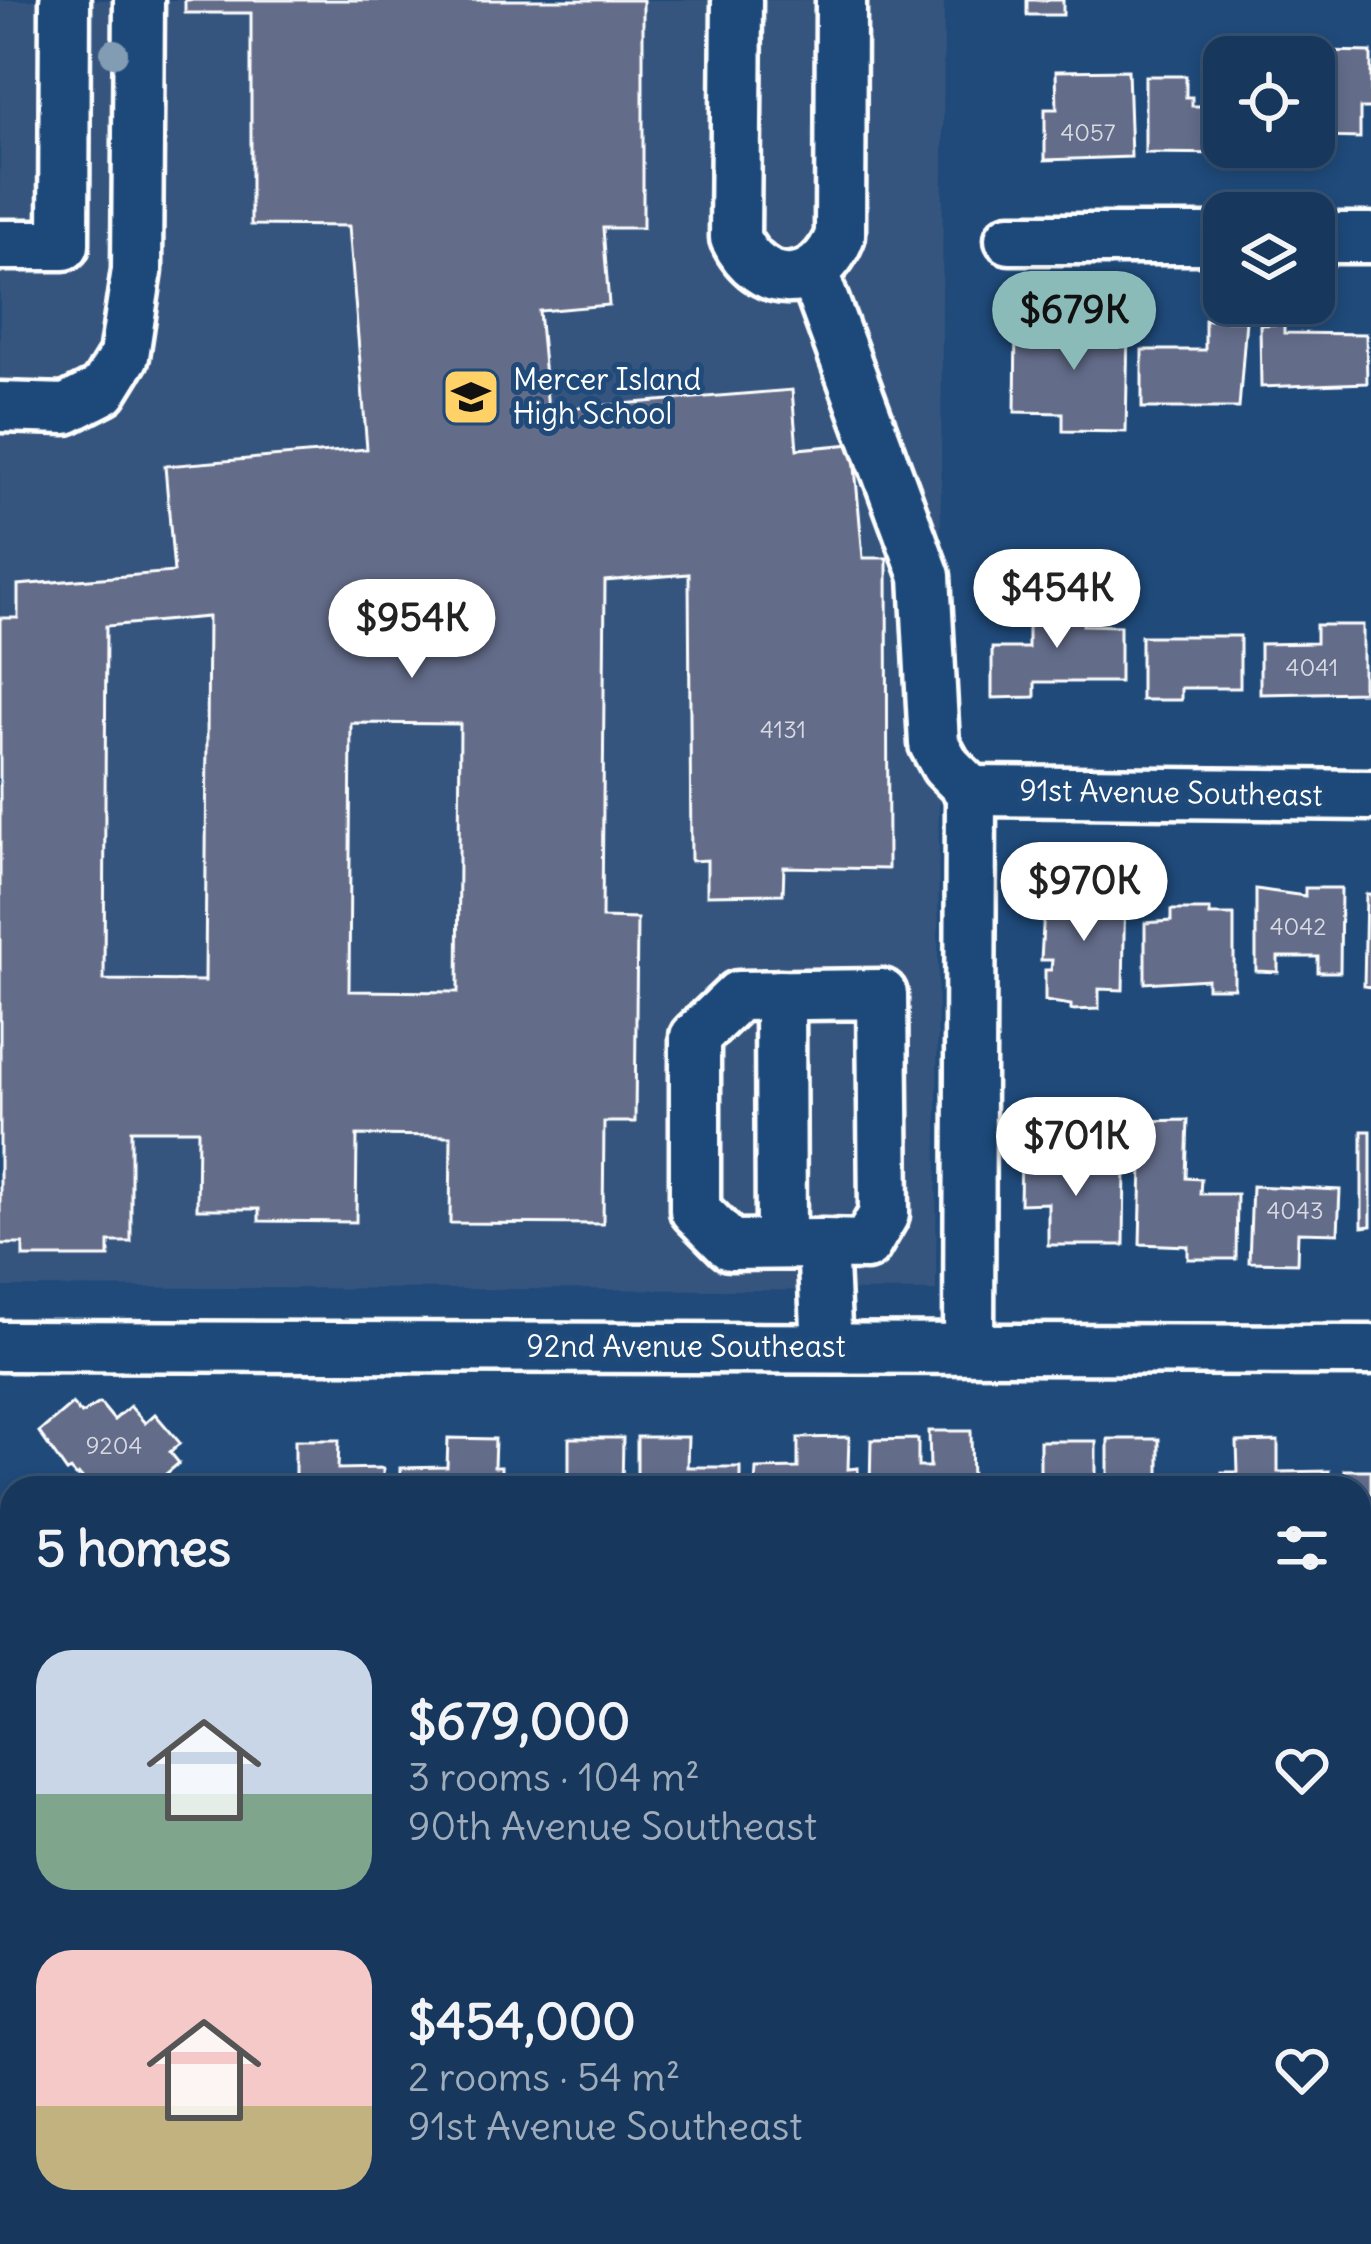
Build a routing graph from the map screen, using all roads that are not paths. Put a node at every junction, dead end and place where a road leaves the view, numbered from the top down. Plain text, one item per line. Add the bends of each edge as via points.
1 (65, 0) edge
2 (139, 0) edge
3 (736, 0) edge
4 (841, 0) edge
5 (1203, 238) edge
6 (1335, 238) edge
7 (1371, 238) edge
8 (1010, 239) dead end
9 (0, 245) edge
10 (813, 272) junction
11 (0, 407) edge
12 (971, 791) junction
13 (1371, 795) edge
14 (780, 995) junction
15 (802, 1244) junction
16 (1, 1346) edge
17 (827, 1347) junction
18 (969, 1347) junction
19 (1371, 1350) edge

1 - 9 street via 64,245
2 - 11 street via 137,270 124,356 103,390 66,409
3 - 10 street via 735,238 743,255 775,277
4 - 10 street via 840,236
5 - 8 street
6 - 7 street
10 - 12 street via 925,576 934,744
12 - 13 street, 91st Avenue Southeast
12 - 18 street
14 - 15 street
14 - 15 street via 738,996 695,1037 695,1210 730,1245
14 - 15 street via 882,994 884,1214 866,1245
15 - 17 street
16 - 17 street, 92nd Avenue Southeast
17 - 18 street, 92nd Avenue Southeast
18 - 19 street, 92nd Avenue Southeast

